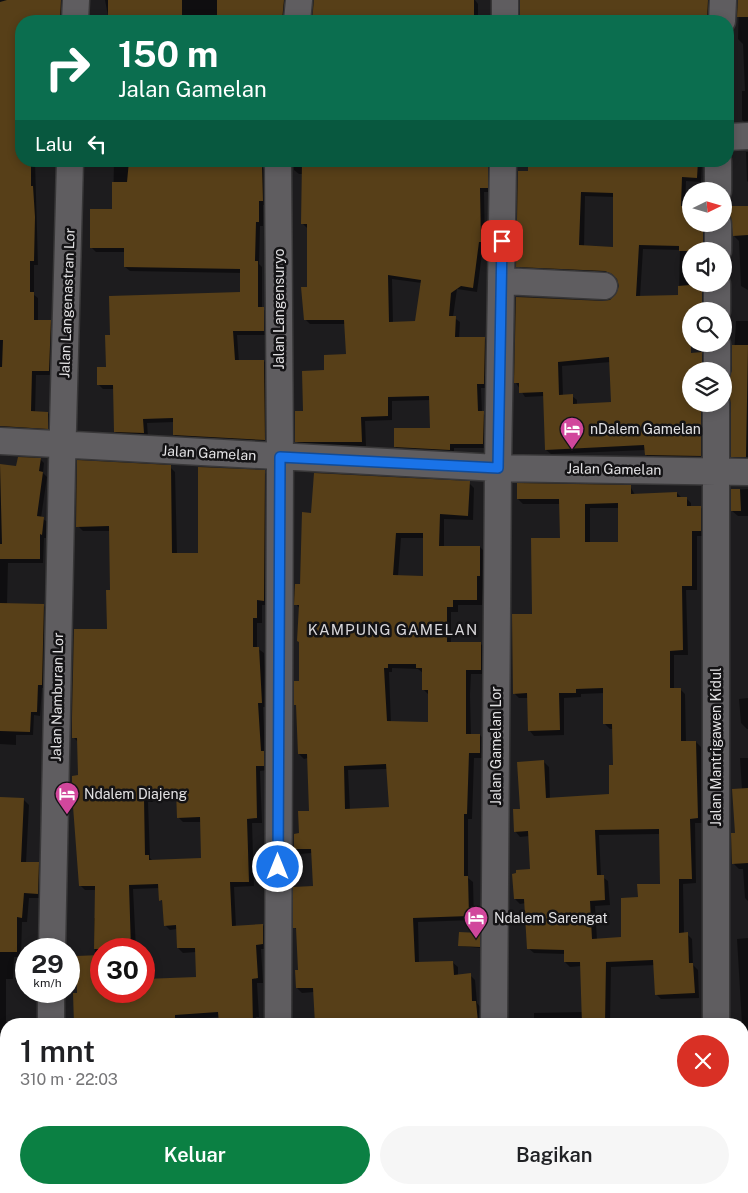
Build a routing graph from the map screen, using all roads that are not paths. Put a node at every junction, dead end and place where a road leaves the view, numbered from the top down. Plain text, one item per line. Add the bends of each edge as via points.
1 (76, 0) edge
2 (299, 0) edge
3 (505, 0) edge
4 (723, 0) edge
5 (75, 15) edge
6 (298, 15) edge
7 (505, 15) edge
8 (722, 15) edge
9 (748, 136) edge
10 (734, 137) edge
11 (70, 167) edge
12 (278, 167) edge
13 (503, 167) edge
14 (718, 167) edge
15 (718, 182) edge
16 (501, 281) junction
17 (604, 286) dead end
18 (716, 412) edge
19 (0, 441) edge
20 (63, 446) junction
21 (280, 457) junction
22 (498, 468) junction
23 (716, 471) junction
24 (748, 472) edge
25 (52, 938) edge
26 (52, 1003) edge
27 (51, 1018) edge
28 (278, 1018) edge
29 (494, 1018) edge
30 (716, 1018) edge

1 - 5 street
2 - 6 street
3 - 7 street
4 - 8 street
9 - 10 street
11 - 20 street, Jalan Langenastran Lor
12 - 21 street, Jalan Langensuryo
13 - 16 street, Jalan Gamelan Lor
14 - 15 street
16 - 17 street
16 - 22 street, Jalan Gamelan Lor
18 - 23 street, Jalan Mantrigawen Kidul
19 - 20 street, Jalan Gamelan
20 - 21 street, Jalan Gamelan
20 - 25 street, Jalan Namburan Lor
21 - 22 street, Jalan Gamelan
21 - 28 street, Jalan Langensuryo
22 - 23 street, Jalan Gamelan
22 - 29 street, Jalan Gamelan Lor
23 - 24 street, Jalan Gamelan
23 - 30 street, Jalan Mantrigawen Kidul
26 - 27 street

